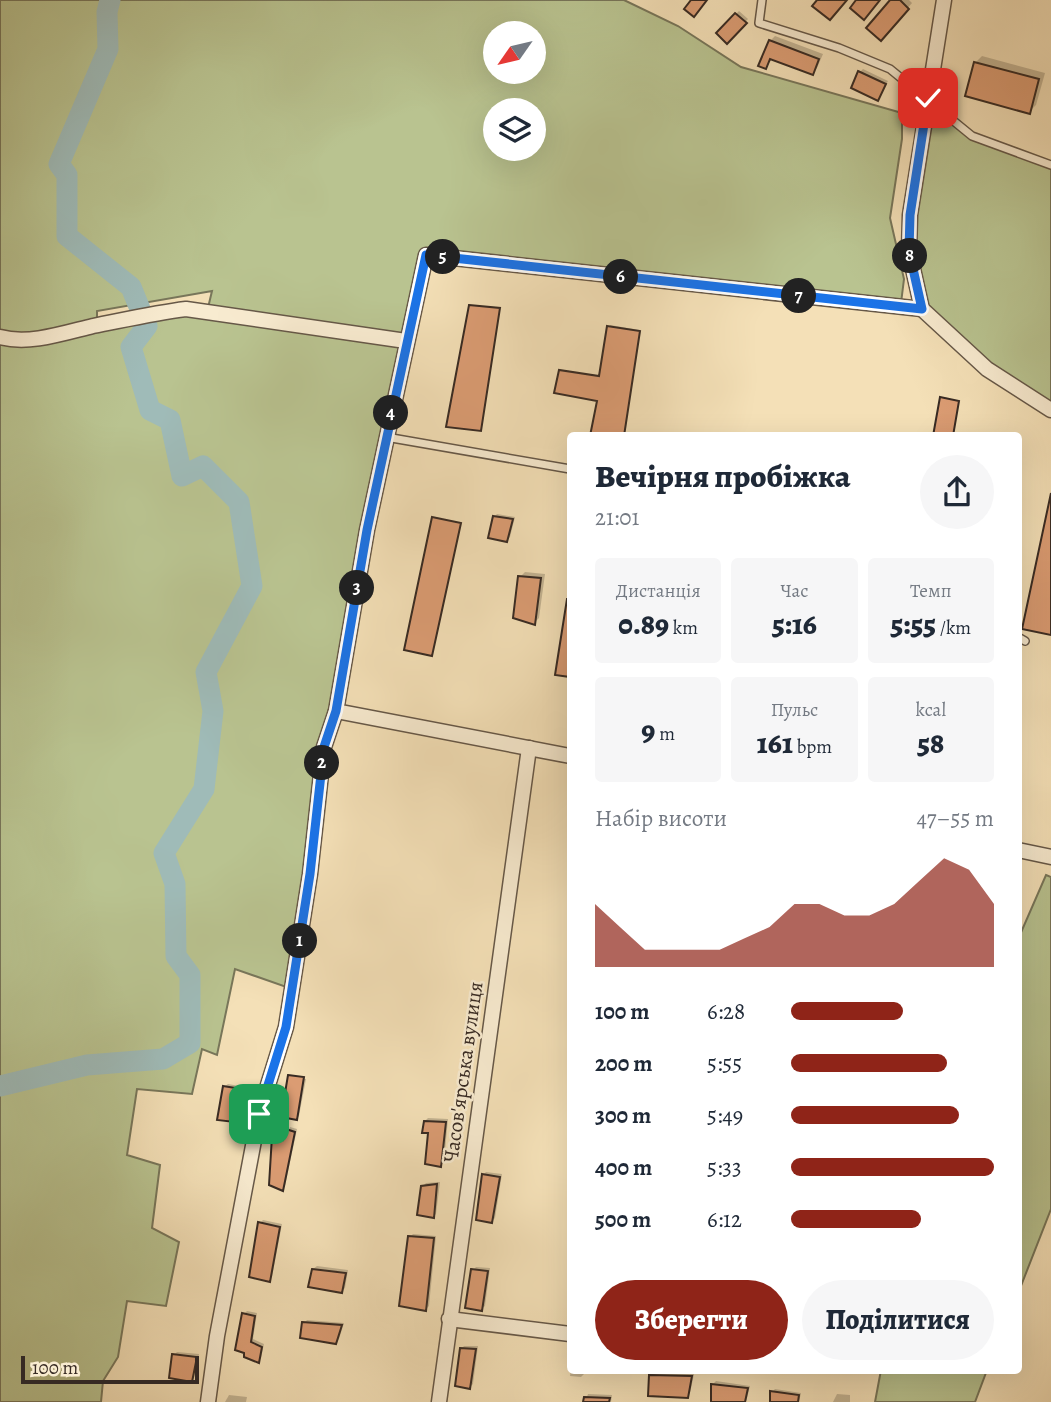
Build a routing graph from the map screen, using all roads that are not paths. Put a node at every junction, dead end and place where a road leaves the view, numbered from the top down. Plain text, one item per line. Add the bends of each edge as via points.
1 (762, 0) edge
2 (944, 0) edge
3 (928, 98) junction
4 (1051, 165) edge
5 (922, 309) junction
6 (0, 337) edge
7 (406, 341) junction
8 (1051, 410) edge
9 (386, 436) junction
10 (567, 468) edge
11 (336, 711) junction
12 (529, 748) junction
13 (567, 755) edge
14 (1022, 851) edge
15 (1051, 857) edge
16 (449, 1319) junction
17 (567, 1334) edge
18 (208, 1402) edge
19 (439, 1402) edge

1 - 3 lane via 760,23 890,69
2 - 3 street
3 - 4 lane via 972,136
3 - 5 street via 910,215 909,251
5 - 7 street via 426,255
5 - 8 street via 987,369
6 - 7 street via 50,336 186,309
7 - 9 street
9 - 10 lane
9 - 11 street
11 - 12 street
11 - 18 street via 324,747 286,1027 259,1114
12 - 13 street
12 - 16 street, Часов'ярська вулиця
14 - 15 street
16 - 17 street
16 - 19 street, Часов'ярська вулиця

